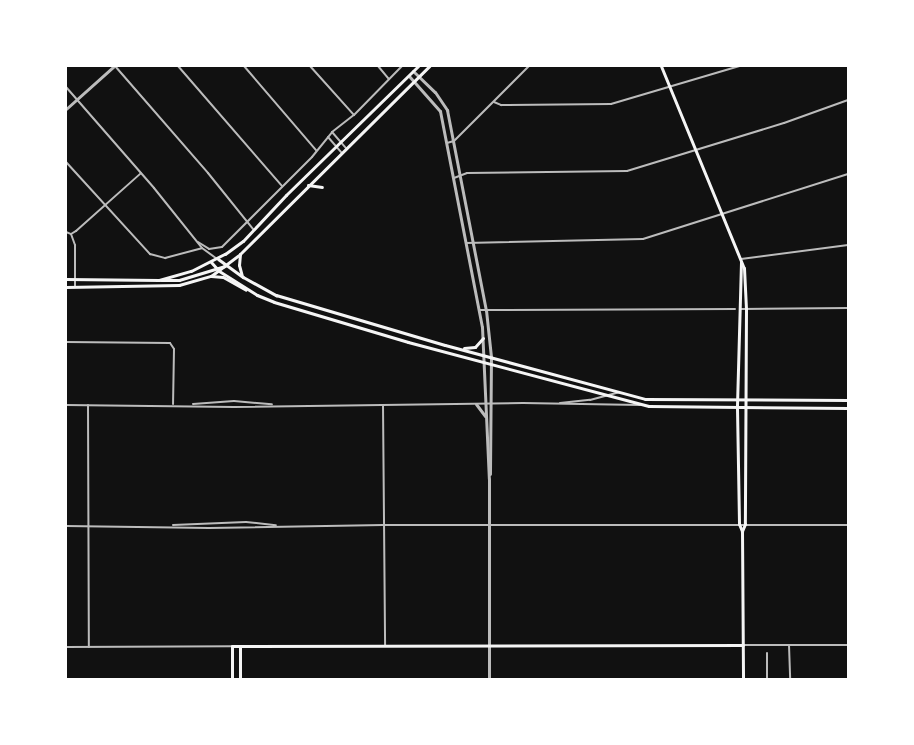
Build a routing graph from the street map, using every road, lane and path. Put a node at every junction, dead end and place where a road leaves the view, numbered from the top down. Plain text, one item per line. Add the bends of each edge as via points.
1 (115, 66) edge
2 (178, 66) edge
3 (244, 66) edge
4 (310, 66) edge
5 (378, 66) edge
6 (402, 66) edge
7 (418, 66) edge
8 (429, 66) edge
9 (529, 66) edge
10 (661, 66) edge
11 (740, 66) edge
12 (413, 71) junction
13 (409, 76) junction
14 (419, 76) junction
15 (389, 79) junction
16 (414, 81) junction
17 (66, 87) edge
18 (670, 88) junction
19 (77, 100) junction
20 (848, 100) edge
21 (494, 102) junction
22 (66, 110) edge
23 (354, 115) junction
24 (332, 132) junction
25 (328, 137) junction
26 (340, 141) junction
27 (454, 141) junction
28 (447, 143) junction
29 (335, 146) junction
30 (346, 148) junction
31 (316, 150) junction
32 (696, 151) junction
33 (341, 152) junction
34 (66, 162) edge
35 (141, 173) junction
36 (848, 174) edge
37 (460, 176) junction
38 (454, 178) junction
39 (307, 185) junction
40 (282, 186) junction
41 (322, 186) dead end
42 (104, 205) junction
43 (723, 214) junction
44 (248, 222) junction
45 (253, 229) junction
46 (66, 232) edge
47 (71, 234) junction
48 (198, 242) junction
49 (473, 242) junction
50 (466, 243) junction
51 (848, 245) edge
52 (202, 248) junction
53 (207, 254) junction
54 (240, 254) junction
55 (218, 259) junction
56 (741, 259) junction
57 (211, 262) junction
58 (226, 266) junction
59 (216, 268) junction
60 (219, 270) junction
61 (211, 276) junction
62 (242, 277) junction
63 (66, 279) edge
64 (75, 279) junction
65 (159, 280) junction
66 (66, 287) edge
67 (75, 287) junction
68 (257, 295) junction
69 (848, 308) edge
70 (735, 309) dead end
71 (741, 309) junction
72 (746, 309) junction
73 (480, 310) junction
74 (486, 310) junction
75 (483, 338) junction
76 (66, 342) edge
77 (458, 348) junction
78 (484, 355) junction
79 (491, 357) junction
80 (485, 362) junction
81 (491, 364) junction
82 (619, 392) junction
83 (610, 395) junction
84 (737, 400) junction
85 (746, 400) junction
86 (848, 400) edge
87 (192, 404) junction
88 (476, 404) junction
89 (486, 404) junction
90 (491, 404) junction
91 (553, 404) junction
92 (66, 405) edge
93 (88, 405) junction
94 (173, 405) junction
95 (272, 405) junction
96 (383, 405) junction
97 (643, 405) junction
98 (737, 408) junction
99 (745, 408) junction
100 (848, 408) edge
101 (486, 418) junction
102 (489, 479) junction
103 (739, 524) junction
104 (745, 524) junction
105 (848, 524) edge
106 (89, 525) junction
107 (172, 525) junction
108 (278, 525) junction
109 (383, 525) junction
110 (489, 525) junction
111 (66, 526) edge
112 (742, 531) junction
113 (743, 645) junction
114 (789, 645) junction
115 (848, 645) edge
116 (66, 646) edge
117 (89, 646) junction
118 (232, 646) junction
119 (240, 646) junction
120 (385, 646) junction
121 (489, 646) junction
122 (767, 653) dead end
123 (232, 679) edge
124 (240, 679) edge
125 (489, 679) edge
126 (743, 679) edge
127 (767, 679) edge
128 (790, 679) edge

1 - 19 street
1 - 44 street
2 - 40 street
3 - 31 street
4 - 23 street
5 - 15 street
6 - 15 street
7 - 12 main road
8 - 14 main road
9 - 21 street
10 - 18 main road
11 - 18 street
12 - 13 main road
12 - 14 street
13 - 16 street
13 - 26 main road
14 - 16 main road
14 - 27 street via 445,106
15 - 23 street
16 - 28 street via 440,111
16 - 30 main road
17 - 19 street
18 - 21 street via 612,104 501,105
18 - 32 main road
19 - 22 street
19 - 35 street
20 - 32 street
21 - 27 street
23 - 24 street
24 - 25 street
24 - 26 street
25 - 29 street
25 - 31 street
26 - 29 main road
26 - 30 street
27 - 28 street
27 - 37 street
28 - 38 street
29 - 33 street
29 - 45 main road
30 - 33 main road
31 - 40 street
32 - 37 street via 627,170 467,173
32 - 43 main road
33 - 39 main road
34 - 42 street
35 - 42 street
35 - 48 street
36 - 43 street
37 - 38 street
37 - 49 street
38 - 50 street
39 - 41 main road
39 - 54 main road
40 - 44 street
42 - 47 street
42 - 52 street via 141,248 150,254 165,258
43 - 49 street via 639,239
43 - 56 main road
44 - 45 street
44 - 48 street via 222,247 209,248
45 - 55 main road via 233,249
46 - 47 street
47 - 64 street via 75,245
48 - 52 street
49 - 50 street
49 - 74 street
50 - 73 street
51 - 56 street
52 - 53 street
53 - 55 street
53 - 57 street
54 - 58 main road
54 - 62 main road
55 - 57 main road
55 - 58 main road
56 - 71 main road
56 - 72 main road
57 - 59 main road
57 - 65 main road
58 - 59 main road
58 - 60 main road
58 - 62 main road
59 - 60 main road
59 - 65 main road via 178,280
60 - 61 main road
60 - 68 main road
61 - 67 main road via 179,285
61 - 68 main road via 223,277
62 - 77 main road via 276,295
63 - 64 main road
64 - 65 main road
64 - 67 street
66 - 67 main road
68 - 80 main road
69 - 72 street
70 - 74 street
71 - 72 street
71 - 84 main road
72 - 85 main road
73 - 74 street
73 - 75 street
74 - 79 street
75 - 77 main road via 475,347
75 - 78 street
76 - 94 street via 170,343 174,349
77 - 78 main road
78 - 79 main road
78 - 80 street
79 - 81 street
79 - 82 main road
80 - 81 main road
80 - 89 street
81 - 83 main road
81 - 90 street
82 - 83 street
82 - 84 main road via 657,400
83 - 91 street
83 - 97 main road
84 - 85 main road
84 - 98 main road
85 - 86 main road
85 - 99 main road
87 - 94 street
87 - 95 street via 212,407
87 - 95 street via 234,401 268,402
88 - 89 street
88 - 96 street
88 - 101 street
89 - 90 street
89 - 101 street
90 - 91 street
90 - 102 street
91 - 97 street
92 - 93 street
93 - 94 street
93 - 106 street
95 - 96 street
96 - 109 street
97 - 98 main road
98 - 99 main road
98 - 103 main road
99 - 100 main road
99 - 104 main road
101 - 102 street
102 - 110 street
103 - 104 street
103 - 110 street
103 - 112 main road
104 - 105 street
104 - 112 main road
106 - 107 street
106 - 111 street
106 - 117 street
107 - 108 street via 209,528
107 - 108 street via 253,522
108 - 109 street
109 - 110 street
109 - 120 street
110 - 121 street
112 - 113 main road
113 - 114 street
113 - 121 main road
113 - 126 main road
114 - 115 street
114 - 128 street
116 - 117 street
117 - 118 street
118 - 119 main road
118 - 123 main road
119 - 120 main road
119 - 124 main road
120 - 121 main road
121 - 125 street
122 - 127 street

